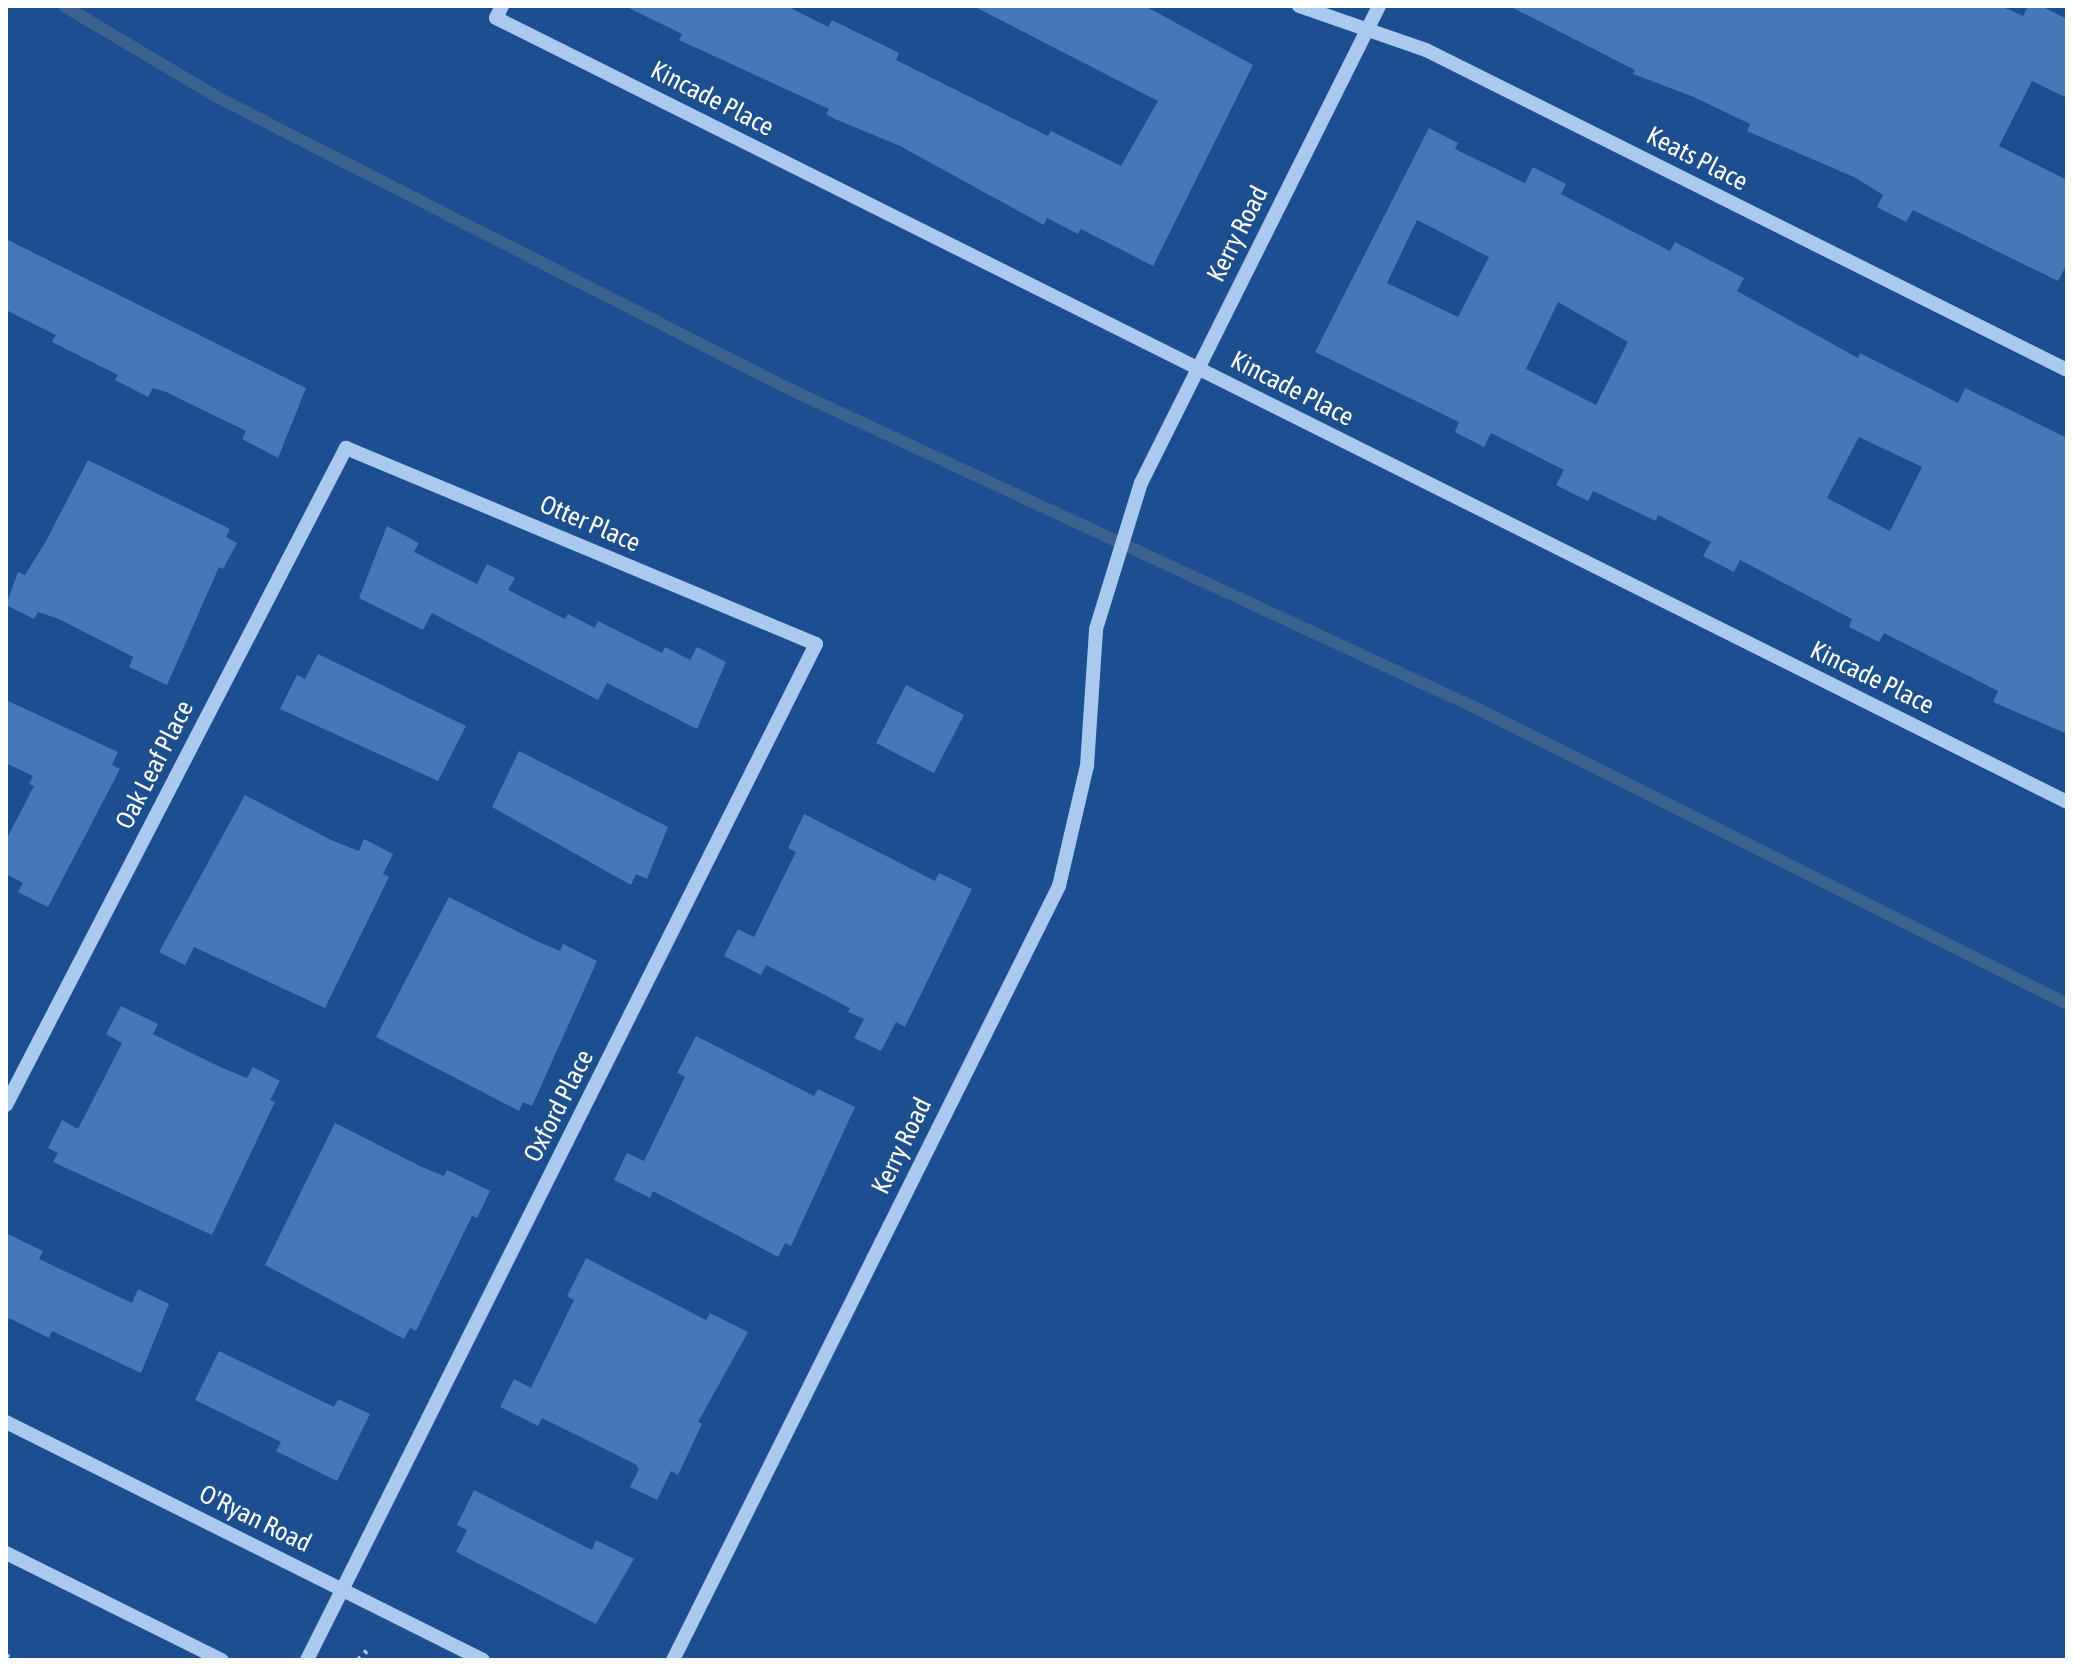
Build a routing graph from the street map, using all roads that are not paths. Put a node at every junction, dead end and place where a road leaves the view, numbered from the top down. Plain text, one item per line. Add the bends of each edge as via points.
1 (1299, 6) edge
2 (1379, 6) edge
3 (499, 12) edge
4 (1367, 29) junction
5 (1197, 369) junction
6 (2067, 370) edge
7 (346, 448) joint
8 (816, 644) joint
9 (2067, 802) edge
10 (6, 1105) edge
11 (6, 1422) edge
12 (6, 1553) edge
13 (345, 1590) junction
14 (222, 1660) edge
15 (307, 1660) edge
16 (483, 1660) edge
17 (673, 1660) edge

1 - 4 street, Keats Place
2 - 4 street, Kerry Road
3 - 5 street, Kincade Place
4 - 5 street, Kerry Road
4 - 6 street, Keats Place via 1426,50
5 - 9 street, Kincade Place
5 - 17 street, Kerry Road via 1141,483 1096,629 1087,766 1059,886
7 - 8 street, Otter Place
7 - 10 street, Oak Leaf Place
8 - 13 street, Oxford Place
11 - 13 street, O'Ryan Road
12 - 14 street
13 - 15 street, Oxford Place
13 - 16 street, O'Ryan Road

